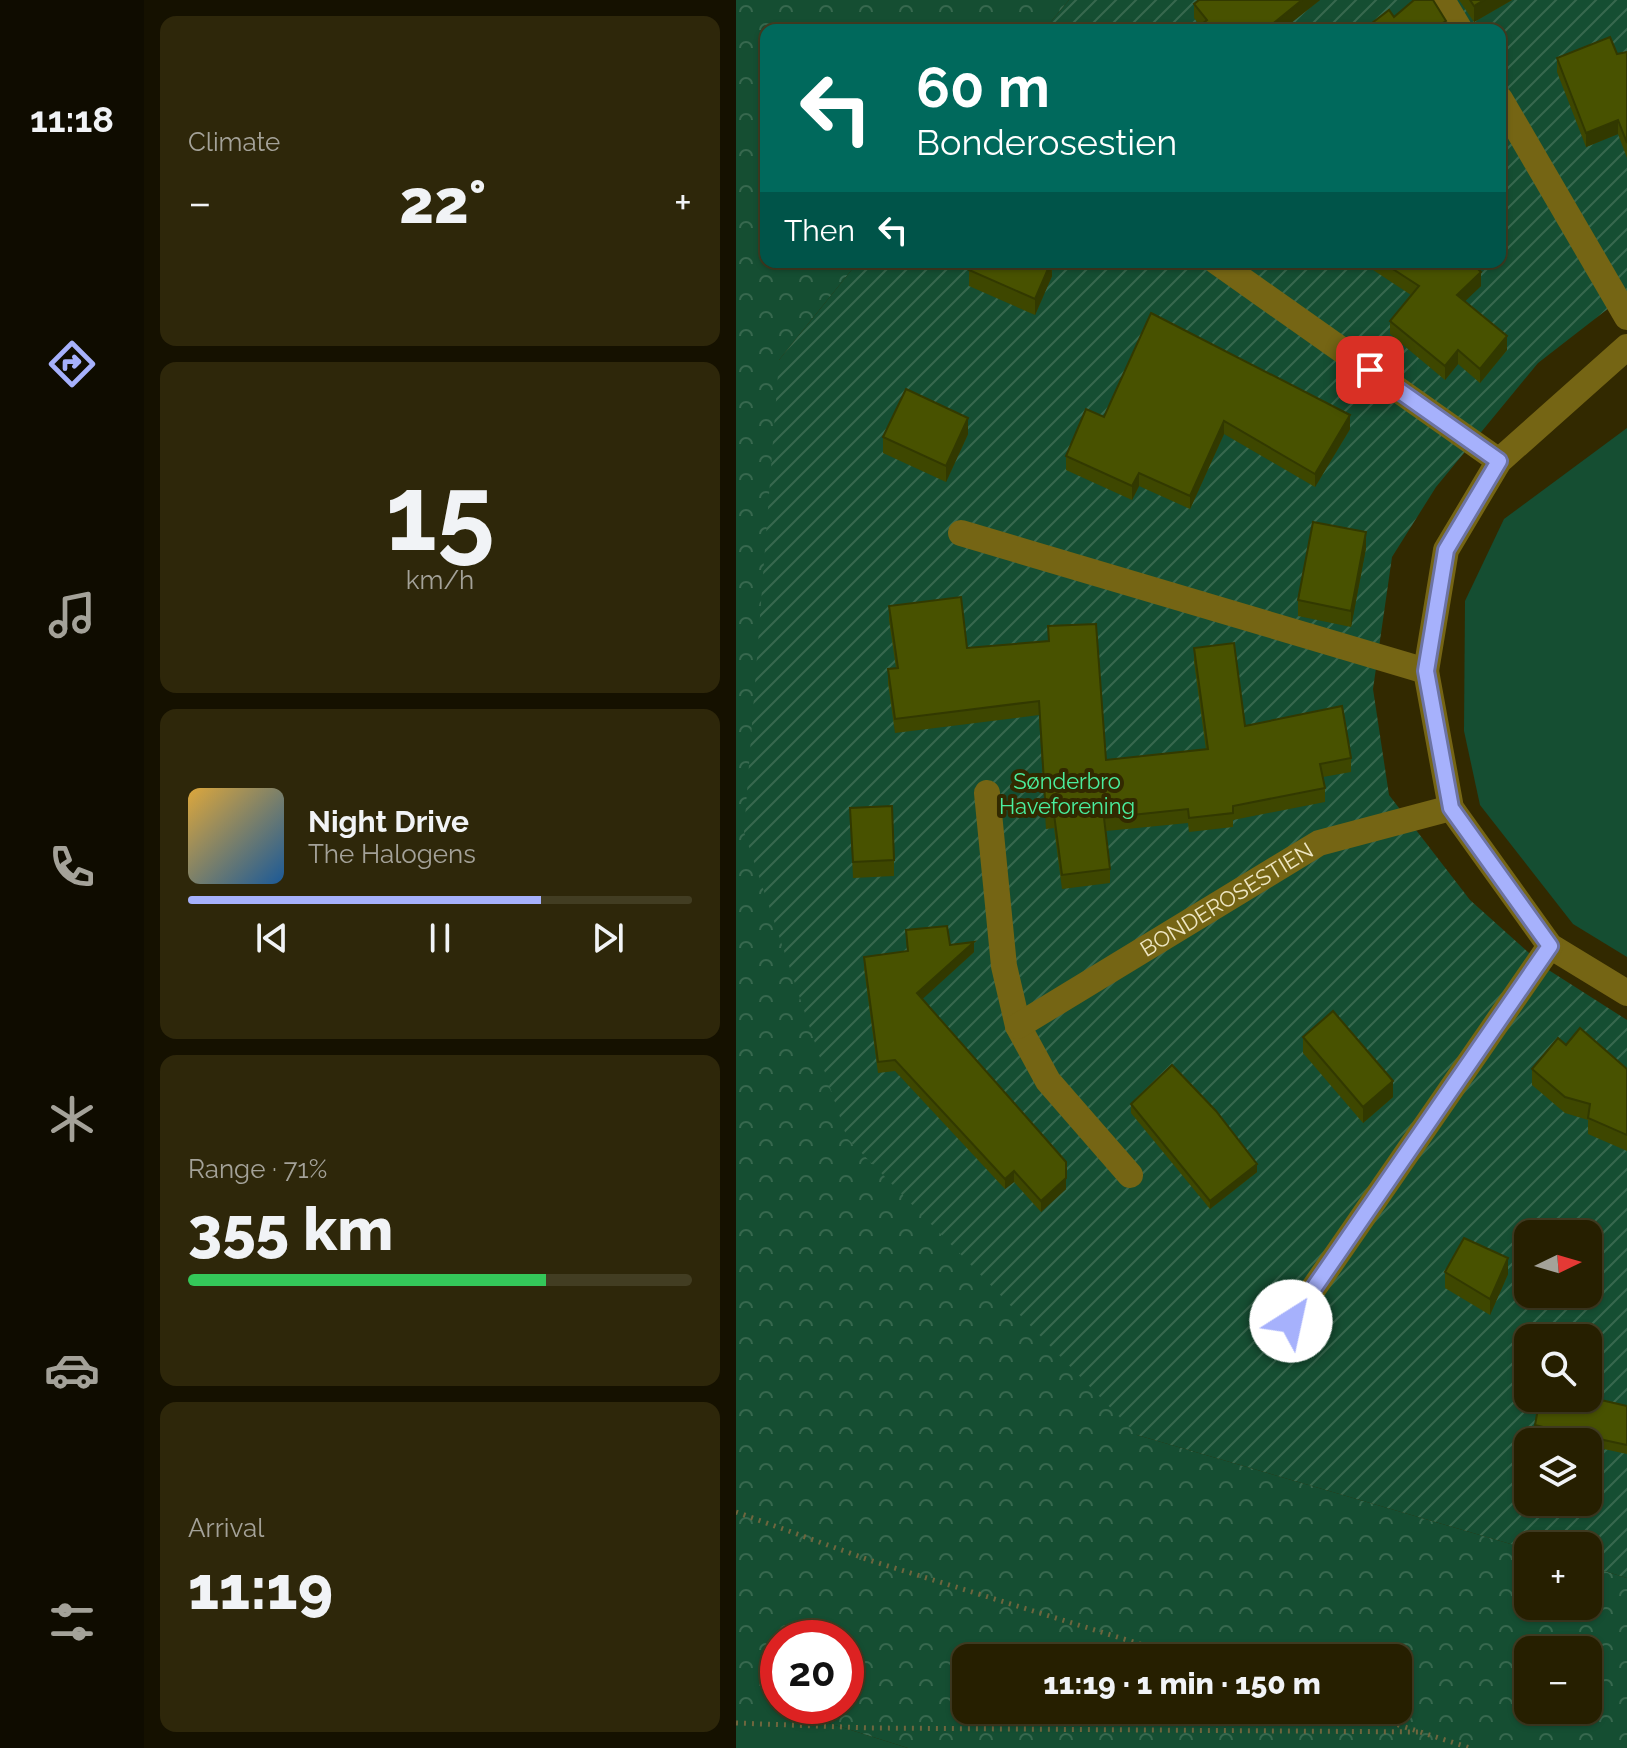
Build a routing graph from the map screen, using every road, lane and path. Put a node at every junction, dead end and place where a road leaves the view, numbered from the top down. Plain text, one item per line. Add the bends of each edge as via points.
1 (1442, 0) edge
2 (1456, 24) edge
3 (1506, 109) edge
4 (1226, 268) edge
5 (1627, 317) edge
6 (1627, 347) edge
7 (1499, 461) junction
8 (961, 533) dead end
9 (1426, 671) junction
10 (987, 793) dead end
11 (1451, 808) junction
12 (1550, 946) junction
13 (1627, 993) edge
14 (1018, 1026) junction
15 (1130, 1175) dead end
16 (1291, 1321) dead end
17 (736, 1512) edge
18 (1140, 1644) edge
19 (736, 1723) edge
20 (1398, 1724) edge
21 (1424, 1732) junction
22 (1470, 1748) edge

1 - 2 lane
3 - 5 lane
4 - 7 lane
6 - 7 lane
7 - 9 lane via 1446,550
8 - 9 lane
9 - 11 lane
10 - 14 lane via 1004,966
11 - 12 lane
11 - 14 lane, BONDEROSESTIEN via 1319,843
12 - 13 lane
12 - 16 lane
14 - 15 lane via 1048,1081
17 - 18 path via 872,1561
19 - 21 path
20 - 21 path
21 - 22 path

